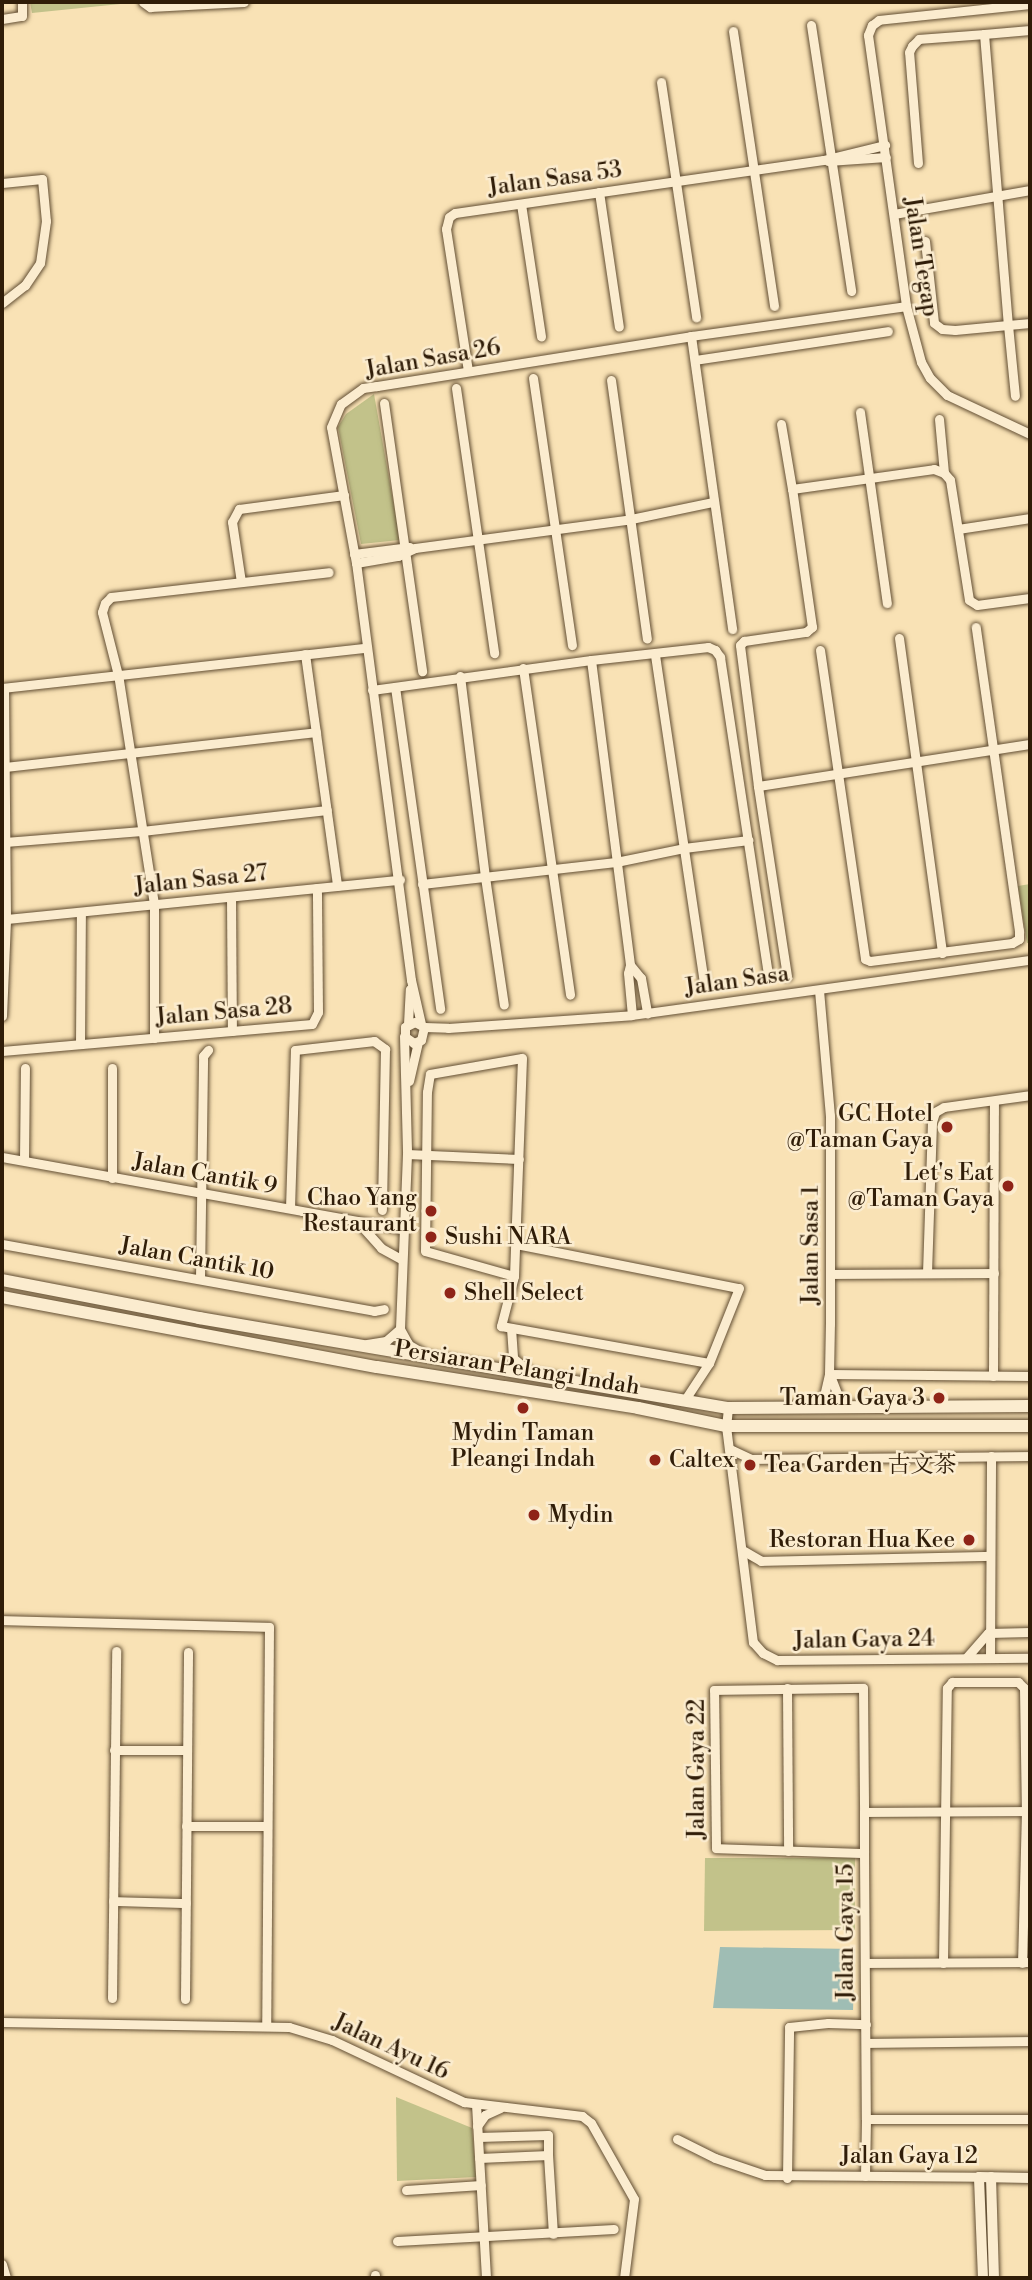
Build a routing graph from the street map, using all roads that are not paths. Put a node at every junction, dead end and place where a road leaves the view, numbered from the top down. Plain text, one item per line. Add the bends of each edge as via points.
1 (22, 2) edge
2 (244, 2) edge
3 (144, 3) edge
4 (221, 3) edge
5 (1030, 4) edge
6 (2, 19) edge
7 (811, 25) dead end
8 (1030, 30) edge
9 (733, 31) dead end
10 (984, 34) junction
11 (661, 82) dead end
12 (885, 145) junction
13 (886, 157) junction
14 (829, 159) junction
15 (918, 163) dead end
16 (754, 170) junction
17 (677, 181) junction
18 (2, 183) edge
19 (1030, 190) edge
20 (599, 192) junction
21 (996, 194) junction
22 (521, 204) junction
23 (894, 214) junction
24 (925, 241) dead end
25 (851, 291) dead end
26 (2, 303) edge
27 (774, 306) dead end
28 (906, 306) junction
29 (696, 317) dead end
30 (1030, 323) edge
31 (1008, 325) junction
32 (619, 327) dead end
33 (888, 331) dead end
34 (541, 336) dead end
35 (691, 336) junction
36 (695, 360) junction
37 (468, 371) junction
38 (533, 378) dead end
39 (611, 380) dead end
40 (456, 388) dead end
41 (1015, 396) dead end
42 (384, 403) dead end
43 (860, 412) dead end
44 (939, 419) dead end
45 (781, 424) dead end
46 (1030, 434) edge
47 (944, 472) junction
48 (868, 478) junction
49 (792, 489) junction
50 (344, 495) junction
51 (713, 502) junction
52 (1030, 518) edge
53 (631, 519) junction
54 (557, 528) junction
55 (958, 529) junction
56 (477, 542) junction
57 (409, 549) junction
58 (355, 559) junction
59 (330, 572) dead end
60 (241, 582) junction
61 (1030, 598) edge
62 (887, 603) dead end
63 (976, 626) dead end
64 (732, 629) dead end
65 (899, 638) dead end
66 (647, 639) dead end
67 (572, 645) dead end
68 (366, 648) junction
69 (820, 650) dead end
70 (494, 653) dead end
71 (305, 654) junction
72 (655, 655) junction
73 (590, 660) junction
74 (523, 668) junction
75 (422, 671) dead end
76 (118, 675) junction
77 (460, 677) junction
78 (395, 687) junction
79 (3, 688) edge
80 (372, 690) junction
81 (316, 732) junction
82 (1030, 744) edge
83 (992, 750) junction
84 (130, 753) junction
85 (917, 760) junction
86 (5, 767) junction
87 (837, 772) junction
88 (758, 786) junction
89 (327, 810) junction
90 (142, 831) junction
91 (749, 840) junction
92 (5, 842) junction
93 (684, 848) junction
94 (616, 862) junction
95 (550, 868) junction
96 (485, 877) junction
97 (400, 880) junction
98 (422, 884) junction
99 (337, 886) junction
100 (317, 888) junction
101 (231, 897) junction
102 (154, 904) junction
103 (81, 912) junction
104 (6, 919) junction
105 (942, 953) junction
106 (1030, 960) edge
107 (630, 965) junction
108 (768, 974) dead end
109 (787, 976) dead end
110 (411, 980) junction
111 (704, 984) dead end
112 (819, 990) junction
113 (570, 995) dead end
114 (504, 1005) dead end
115 (440, 1009) dead end
116 (647, 1013) junction
117 (632, 1015) junction
118 (2, 1016) edge
119 (408, 1024) junction
120 (423, 1026) junction
121 (449, 1028) junction
122 (232, 1031) junction
123 (404, 1034) junction
124 (154, 1038) junction
125 (421, 1040) junction
126 (80, 1044) junction
127 (208, 1050) dead end
128 (2, 1051) edge
129 (25, 1068) dead end
130 (112, 1068) dead end
131 (407, 1093) junction
132 (1030, 1095) edge
133 (994, 1101) junction
134 (407, 1154) junction
135 (426, 1154) junction
136 (2, 1157) edge
137 (519, 1159) junction
138 (24, 1160) junction
139 (112, 1178) junction
140 (203, 1194) junction
141 (290, 1208) junction
142 (382, 1210) dead end
143 (357, 1221) junction
144 (402, 1229) junction
145 (2, 1244) edge
146 (516, 1244) junction
147 (401, 1259) junction
148 (927, 1273) junction
149 (993, 1273) junction
150 (830, 1274) junction
151 (513, 1276) junction
152 (200, 1279) junction
153 (2, 1280) edge
154 (2, 1297) edge
155 (384, 1309) dead end
156 (506, 1327) junction
157 (400, 1329) junction
158 (357, 1345) junction
159 (431, 1357) junction
160 (709, 1363) junction
161 (829, 1374) junction
162 (534, 1375) junction
163 (993, 1376) junction
164 (1030, 1376) edge
165 (684, 1401) junction
166 (815, 1406) junction
167 (1030, 1406) edge
168 (852, 1407) junction
169 (728, 1408) junction
170 (726, 1426) junction
171 (1030, 1426) edge
172 (730, 1449) junction
173 (991, 1456) junction
174 (1030, 1457) edge
175 (751, 1459) junction
176 (734, 1471) junction
177 (744, 1551) junction
178 (990, 1556) junction
179 (761, 1561) junction
180 (747, 1571) junction
181 (2, 1620) edge
182 (1030, 1632) edge
183 (988, 1633) junction
184 (116, 1651) dead end
185 (188, 1652) dead end
186 (990, 1657) junction
187 (966, 1658) junction
188 (1030, 1658) edge
189 (787, 1688) junction
190 (863, 1688) joint
191 (114, 1750) junction
192 (187, 1750) junction
193 (944, 1811) junction
194 (1028, 1811) edge
195 (864, 1812) junction
196 (186, 1826) junction
197 (267, 1826) junction
198 (788, 1851) junction
199 (864, 1853) junction
200 (113, 1901) junction
201 (186, 1903) junction
202 (1026, 1962) edge
203 (865, 1963) junction
204 (943, 1963) junction
205 (111, 1998) dead end
206 (185, 1999) dead end
207 (2, 2022) edge
208 (866, 2024) junction
209 (266, 2025) junction
210 (1030, 2041) edge
211 (866, 2043) junction
212 (453, 2098) junction
213 (476, 2104) junction
214 (503, 2107) junction
215 (866, 2119) junction
216 (1030, 2119) edge
217 (478, 2131) junction
218 (677, 2139) dead end
219 (548, 2155) junction
220 (479, 2158) junction
221 (865, 2176) junction
222 (985, 2177) junction
223 (787, 2178) junction
224 (1030, 2178) edge
225 (481, 2185) junction
226 (406, 2190) dead end
227 (614, 2229) dead end
228 (553, 2234) junction
229 (484, 2238) junction
230 (397, 2241) dead end
231 (2, 2265) edge
232 (6, 2278) edge
233 (486, 2278) edge
234 (624, 2278) edge
235 (984, 2278) edge
236 (994, 2278) edge

1 - 6 street via 22,16
2 - 4 street
3 - 4 street via 150,8
5 - 12 street, Jalan Tegap via 880,20 872,25 869,34
7 - 14 street
8 - 10 street
9 - 16 street
10 - 15 street via 919,39 912,46
10 - 21 street
11 - 17 street
12 - 13 street, Jalan Tegap
12 - 14 street, Jalan Sasa 53
13 - 14 street, Jalan Sasa 53
13 - 23 street, Jalan Tegap
14 - 16 street, Jalan Sasa 53
14 - 25 street
16 - 17 street, Jalan Sasa 53
16 - 27 street
17 - 20 street, Jalan Sasa 53
17 - 29 street
18 - 26 street via 42,179 46,221 40,263 25,285
19 - 21 street
20 - 22 street, Jalan Sasa 53
20 - 32 street
21 - 23 street
21 - 31 street
22 - 34 street
22 - 37 street, Jalan Sasa 53 via 455,213 447,220
23 - 28 street, Jalan Tegap
24 - 31 street via 934,323 954,330
28 - 35 street, Jalan Sasa 26
28 - 46 street, Jalan Tegap via 921,362 938,387
30 - 31 street
31 - 41 street
33 - 36 street
35 - 36 street
35 - 37 street, Jalan Sasa 26
36 - 51 street
37 - 50 street, Jalan Sasa 26 via 363,388 348,397 331,427
38 - 54 street
39 - 53 street
40 - 56 street
42 - 57 street
43 - 48 street
44 - 47 street
45 - 49 street
47 - 48 street via 934,469
47 - 55 street via 950,481
48 - 49 street
48 - 62 street
49 - 88 street via 813,624 806,632 744,641 741,649
50 - 58 street, Jalan Sasa 26
50 - 60 street via 239,509 233,522
51 - 53 street
51 - 64 street
52 - 55 street
53 - 54 street
53 - 66 street
54 - 56 street
54 - 67 street
55 - 61 street via 967,597 977,605
56 - 57 street
56 - 70 street
57 - 58 street via 398,556
57 - 75 street
58 - 68 street, Jalan Sasa 26
59 - 60 street
60 - 76 street via 111,597 103,612
63 - 83 street
65 - 85 street
68 - 71 street
68 - 80 street, Jalan Sasa 26
69 - 87 street
71 - 76 street
71 - 81 street
72 - 73 street
72 - 91 street via 708,647 720,657
72 - 93 street
73 - 74 street
73 - 94 street
74 - 77 street
74 - 95 street
76 - 79 street
76 - 84 street
77 - 78 street
77 - 96 street
78 - 80 street
78 - 98 street
79 - 86 street
80 - 97 street, Jalan Sasa 26
81 - 84 street
81 - 89 street
82 - 83 street
83 - 85 street
83 - 105 street via 1019,939
84 - 86 street
84 - 90 street
85 - 87 street
85 - 105 street
86 - 92 street
87 - 88 street
87 - 105 street via 865,958
88 - 109 street
89 - 90 street
89 - 99 street
90 - 92 street
90 - 102 street
91 - 93 street
91 - 108 street
92 - 104 street
93 - 94 street
93 - 111 street
94 - 95 street
94 - 107 street
95 - 96 street
95 - 113 street
96 - 98 street
96 - 114 street
97 - 99 street, Jalan Sasa 27
97 - 110 street, Jalan Sasa 26
98 - 115 street
99 - 100 street, Jalan Sasa 27
100 - 101 street, Jalan Sasa 27
100 - 122 street, Jalan Sasa 28 via 316,1021
101 - 102 street, Jalan Sasa 27
101 - 122 street
102 - 103 street, Jalan Sasa 27
102 - 124 street
103 - 104 street, Jalan Sasa 27
103 - 126 street
104 - 118 street
106 - 112 street, Jalan Sasa
107 - 116 street via 641,978
107 - 117 street
110 - 119 street, Jalan Sasa 26
110 - 120 street, Jalan Sasa 26
112 - 116 street, Jalan Sasa
112 - 150 street, Jalan Sasa 1 via 830,1116
116 - 117 street, Jalan Sasa
117 - 121 street, Jalan Sasa
119 - 120 street, Jalan Sasa
119 - 123 street, Jalan Sasa 26
120 - 121 street, Jalan Sasa
120 - 125 street, Jalan Sasa 26
121 - 125 street, Jalan Sasa
122 - 124 street, Jalan Sasa 28
123 - 125 street via 408,1040
123 - 131 street
124 - 126 street, Jalan Sasa 28
125 - 131 street, Jalan Sasa 26
126 - 128 street, Jalan Sasa 28
127 - 140 street via 203,1056
129 - 138 street
130 - 139 street
131 - 134 street
132 - 133 street
133 - 148 street via 935,1112
133 - 149 street
134 - 135 street
134 - 144 street
135 - 137 street
135 - 137 street via 430,1074 522,1058
135 - 151 street via 425,1251
136 - 138 street, Jalan Cantik 9
137 - 146 street
138 - 139 street, Jalan Cantik 9
139 - 140 street, Jalan Cantik 9
140 - 141 street, Jalan Cantik 9
140 - 152 street
141 - 142 street via 294,1055 300,1047 374,1041 384,1049
141 - 143 street, Jalan Cantik 9
143 - 144 street, Jalan Cantik 9
143 - 147 street via 381,1248
144 - 147 street
145 - 152 street, Jalan Cantik 10
146 - 151 street
146 - 160 street via 739,1288
147 - 157 street
148 - 149 street
148 - 150 street
149 - 163 street
150 - 161 street, Jalan Sasa 1
151 - 156 street
152 - 155 street, Jalan Cantik 10 via 374,1311
153 - 158 main road, Persiaran Pelangi Indah
154 - 170 main road, Persiaran Pelangi Indah
156 - 160 street
156 - 162 street via 513,1358
157 - 158 street via 386,1341
157 - 159 street via 409,1345
158 - 159 main road, Persiaran Pelangi Indah
159 - 162 main road, Persiaran Pelangi Indah
160 - 165 street
161 - 163 street
161 - 166 street, Jalan Sasa 1 via 824,1396
161 - 168 street via 839,1398
162 - 165 main road, Persiaran Pelangi Indah
163 - 164 street
165 - 169 main road, Persiaran Pelangi Indah
166 - 168 main road, Persiaran Pelangi Indah
166 - 169 main road, Persiaran Pelangi Indah
167 - 168 main road, Persiaran Pelangi Indah
169 - 170 street, Jalan Gaya 24
170 - 171 main road, Persiaran Pelangi Indah
170 - 172 street, Jalan Gaya 24
172 - 175 street
172 - 176 street, Jalan Gaya 24
173 - 174 street
173 - 175 street
173 - 178 street
175 - 176 street
176 - 177 street, Jalan Gaya 24
177 - 179 street
177 - 180 street, Jalan Gaya 24
178 - 179 street
178 - 183 street
179 - 180 street
180 - 187 street, Jalan Gaya 24 via 753,1642 763,1654 777,1660
181 - 197 street via 269,1627
182 - 183 street
183 - 186 street
183 - 187 street, Jalan Gaya 24
184 - 191 street
185 - 192 street
186 - 187 street, Jalan Gaya 24
186 - 188 street, Jalan Gaya 24
189 - 190 street, Jalan Gaya 22
189 - 198 street
189 - 198 street, Jalan Gaya 22 via 718,1688 712,1694 714,1846 720,1850
190 - 195 street, Jalan Gaya 15
191 - 192 street
191 - 200 street
192 - 196 street
193 - 194 street
193 - 194 street via 949,1684 1018,1682 1024,1686
193 - 195 street
193 - 204 street
194 - 202 street
195 - 199 street, Jalan Gaya 15
196 - 197 street
196 - 201 street
197 - 209 street
198 - 199 street, Jalan Gaya 22
199 - 203 street, Jalan Gaya 15
200 - 201 street
200 - 205 street
201 - 206 street
202 - 204 street
203 - 204 street
203 - 208 street, Jalan Gaya 15
207 - 209 street, Jalan Ayu 16
208 - 211 street, Jalan Gaya 15
208 - 223 street via 789,2027
209 - 212 street, Jalan Ayu 16 via 315,2033
210 - 211 street
211 - 215 street, Jalan Gaya 15
212 - 213 street, Jalan Ayu 16
212 - 217 street via 470,2113
213 - 214 street, Jalan Ayu 16
213 - 217 street
214 - 217 street via 491,2111
214 - 234 street, Jalan Ayu 16 via 575,2113 591,2123 634,2199
215 - 216 street
215 - 221 street, Jalan Gaya 15
217 - 219 street via 548,2135
217 - 220 street
218 - 223 street, Jalan Gaya 12 via 748,2171
219 - 220 street
219 - 228 street
220 - 225 street
221 - 222 street, Jalan Gaya 12
221 - 223 street, Jalan Gaya 12
222 - 224 street, Jalan Gaya 12
222 - 235 street
222 - 236 street
225 - 226 street
225 - 229 street
227 - 228 street
228 - 229 street
229 - 230 street
229 - 233 street
231 - 232 street

